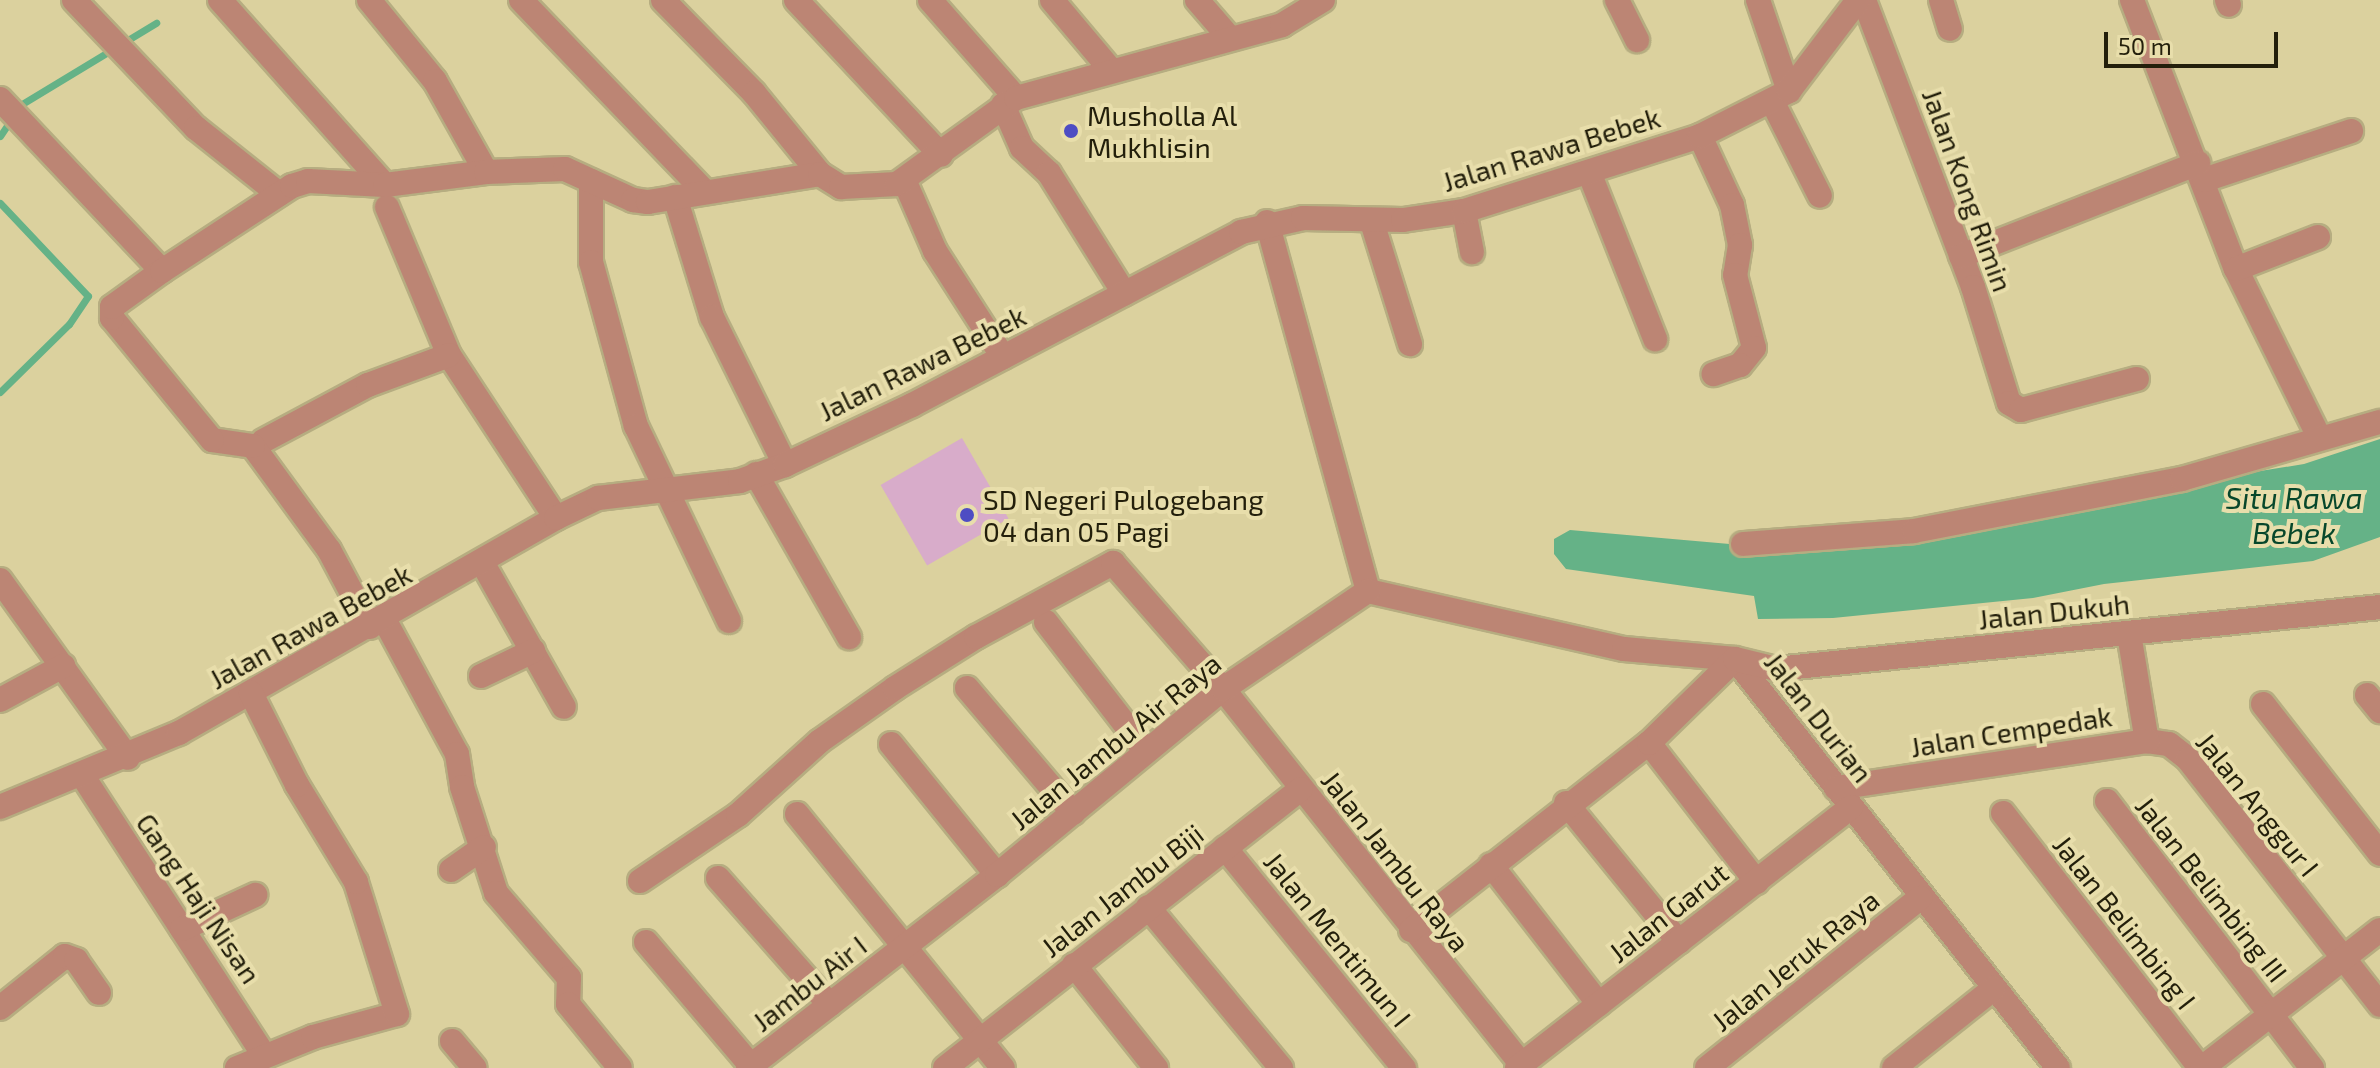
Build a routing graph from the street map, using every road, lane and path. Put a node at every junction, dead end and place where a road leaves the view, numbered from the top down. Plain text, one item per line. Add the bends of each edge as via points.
1 (74, 0) edge
2 (369, 0) edge
3 (521, 0) edge
4 (663, 0) edge
5 (796, 0) edge
6 (930, 0) edge
7 (1052, 0) edge
8 (1197, 0) edge
9 (1323, 0) edge
10 (1617, 0) edge
11 (1758, 0) edge
12 (1858, 0) edge
13 (1864, 0) edge
14 (1941, 0) edge
15 (2132, 0) edge
16 (224, 1) edge
17 (1950, 29) dead end
18 (1229, 37) junction
19 (1637, 40) dead end
20 (1111, 70) junction
21 (1781, 96) junction
22 (0, 99) edge
23 (1010, 102) junction
24 (2351, 131) dead end
25 (1700, 136) junction
26 (941, 155) junction
27 (486, 172) junction
28 (1589, 172) junction
29 (2201, 172) junction
30 (820, 174) junction
31 (591, 181) junction
32 (905, 182) junction
33 (703, 190) junction
34 (279, 194) junction
35 (386, 196) junction
36 (1820, 196) dead end
37 (675, 197) junction
38 (1464, 211) junction
39 (1267, 222) junction
40 (1372, 222) junction
41 (2318, 237) dead end
42 (1472, 252) dead end
43 (1961, 256) junction
44 (2236, 269) junction
45 (162, 271) junction
46 (1124, 293) junction
47 (1655, 339) dead end
48 (1410, 344) dead end
49 (449, 355) junction
50 (1003, 357) junction
51 (1714, 374) dead end
52 (2137, 379) dead end
53 (2380, 422) edge
54 (2319, 437) junction
55 (263, 441) dead end
56 (785, 465) junction
57 (756, 474) junction
58 (667, 491) junction
59 (556, 518) junction
60 (1743, 544) dead end
61 (483, 564) junction
62 (0, 580) edge
63 (1367, 588) junction
64 (2380, 607) edge
65 (729, 621) dead end
66 (1046, 622) dead end
67 (377, 623) junction
68 (2129, 634) junction
69 (849, 637) dead end
70 (533, 651) junction
71 (1735, 659) junction
72 (63, 666) junction
73 (481, 676) dead end
74 (967, 688) dead end
75 (1223, 689) junction
76 (251, 693) junction
77 (0, 700) edge
78 (2263, 704) dead end
79 (564, 707) dead end
80 (2147, 741) junction
81 (1649, 743) junction
82 (891, 744) dead end
83 (1145, 750) junction
84 (128, 758) junction
85 (82, 775) junction
86 (1836, 788) junction
87 (1301, 789) junction
88 (2107, 801) dead end
89 (1566, 803) junction
90 (0, 807) edge
91 (1851, 807) junction
92 (1073, 813) junction
93 (2003, 813) dead end
94 (797, 814) dead end
95 (484, 847) junction
96 (1225, 848) junction
97 (2380, 854) edge
98 (1491, 865) junction
99 (451, 870) dead end
100 (997, 875) junction
101 (718, 878) dead end
102 (640, 881) dead end
103 (1757, 882) junction
104 (255, 895) dead end
105 (1920, 898) junction
106 (1148, 907) junction
107 (182, 929) junction
108 (1411, 930) junction
109 (2380, 930) edge
110 (646, 942) dead end
111 (1679, 942) junction
112 (906, 946) junction
113 (2343, 959) junction
114 (1074, 965) junction
115 (1993, 989) junction
116 (99, 993) dead end
117 (1599, 1004) junction
118 (830, 1005) junction
119 (2380, 1005) edge
120 (0, 1008) edge
121 (2271, 1014) junction
122 (980, 1039) junction
123 (452, 1041) dead end
124 (264, 1055) junction
125 (1902, 1066) edge
126 (750, 1067) edge
127 (1521, 1067) edge
128 (237, 1068) edge
129 (475, 1068) edge
130 (620, 1068) edge
131 (945, 1068) edge
132 (1003, 1068) edge
133 (1156, 1068) edge
134 (1281, 1068) edge
135 (1404, 1068) edge
136 (1707, 1068) edge
137 (2058, 1068) edge
138 (2201, 1068) edge
139 (2312, 1068) edge

1 - 34 street via 196,128
2 - 27 street via 435,81
3 - 33 street
4 - 30 street via 754,93
5 - 26 street
6 - 23 street
7 - 20 street
8 - 18 street
9 - 18 street via 1282,25
10 - 19 street
11 - 21 street
12 - 21 street, Jalan Rawa Bebek
13 - 43 street, Jalan Kong Rimin
14 - 17 street
15 - 29 street
16 - 35 street
18 - 20 street
20 - 23 street
21 - 25 street, Jalan Rawa Bebek
21 - 36 street
22 - 45 street
23 - 26 street
23 - 46 street via 1022,148 1043,165 1081,218
24 - 29 street
25 - 28 street, Jalan Rawa Bebek
25 - 51 street via 1732,205 1740,245 1735,275 1754,348 1740,365
26 - 32 street
27 - 31 street via 565,169
27 - 35 street
28 - 38 street, Jalan Rawa Bebek
28 - 47 street
29 - 43 street
29 - 44 street
30 - 32 street via 841,187
30 - 33 street
31 - 37 street via 633,200
31 - 58 street via 595,280 636,426
32 - 50 street via 935,251
33 - 37 street
34 - 35 street via 308,181
34 - 45 street
35 - 49 street
37 - 56 street via 712,317
38 - 40 street, Jalan Rawa Bebek
38 - 42 street
39 - 40 street, Jalan Rawa Bebek
39 - 46 street, Jalan Rawa Bebek
39 - 63 street
40 - 48 street
41 - 44 street
43 - 52 street, Jalan Kong Rimin via 2009,403 2021,410
44 - 54 street
45 - 67 street via 112,307 112,318 212,440 253,446
46 - 50 street, Jalan Rawa Bebek
49 - 55 street via 368,385
49 - 59 street
50 - 56 street, Jalan Rawa Bebek
53 - 54 street
54 - 60 street via 2182,479 1914,531
56 - 57 street, Jalan Rawa Bebek
57 - 58 street, Jalan Rawa Bebek
57 - 69 street
58 - 59 street, Jalan Rawa Bebek via 598,498
58 - 65 street
59 - 61 street, Jalan Rawa Bebek
61 - 67 street, Jalan Rawa Bebek
61 - 70 street
62 - 72 street
63 - 71 street, Jalan Durian via 1624,649
63 - 75 street, Jalan Jambu Air Raya
64 - 68 street, Jalan Dukuh
66 - 83 street
67 - 76 street, Jalan Rawa Bebek
67 - 95 street via 457,754 462,787
68 - 71 street, Jalan Dukuh via 1776,669
68 - 80 street
70 - 73 street
70 - 79 street
71 - 81 street
71 - 86 street, Jalan Durian
72 - 77 street
72 - 84 street
74 - 92 street
75 - 83 street, Jalan Jambu Air Raya
75 - 87 street, Jalan Jambu Raya
75 - 102 street, Jalan Jambu Raya via 1113,563 895,688 820,741 738,815
76 - 84 street, Jalan Rawa Bebek
76 - 124 street via 297,785 356,882 397,1014
78 - 97 street
80 - 86 street, Jalan Cempedak
80 - 113 street, Jalan Anggur I via 2169,744 2188,759
81 - 89 street
81 - 103 street
82 - 100 street
83 - 92 street, Jalan Jambu Air Raya
84 - 85 street, Jalan Rawa Bebek
85 - 90 street, Jalan Rawa Bebek
85 - 107 street, Gang Haji Nisan
86 - 91 street, Jalan Durian
87 - 96 street, Jalan Jambu Biji
87 - 108 street, Jalan Jambu Raya
88 - 121 street, Jalan Belimbing III
89 - 98 street
89 - 111 street
91 - 103 street, Jalan Garut
91 - 105 street, Jalan Durian
92 - 100 street, Jalan Jambu Air Raya
93 - 138 street, Jalan Belimbing I
94 - 112 street
95 - 99 street
95 - 130 street via 496,893 569,978 568,1004
96 - 106 street, Jalan Jambu Biji
96 - 135 street, Jalan Mentimun I
98 - 108 street
98 - 117 street
100 - 112 street, Jalan Jambu Air Raya
101 - 118 street
103 - 111 street, Jalan Garut
104 - 107 street
105 - 115 street, Jalan Durian
105 - 136 street, Jalan Jeruk Raya
106 - 114 street, Jalan Jambu Biji
106 - 134 street
107 - 124 street, Gang Haji Nisan
108 - 127 street, Jalan Jambu Raya
109 - 113 street
110 - 126 street
111 - 117 street, Jalan Garut
112 - 118 street, Jambu Air I
112 - 122 street
113 - 119 street, Jalan Anggur I
113 - 121 street
114 - 122 street, Jalan Jambu Biji
114 - 133 street
115 - 125 street
115 - 137 street, Jalan Durian
116 - 120 street via 76,960 65,956
117 - 127 street, Jalan Garut
118 - 126 street, Jambu Air I
121 - 138 street
121 - 139 street, Jalan Belimbing III
122 - 131 street, Jalan Jambu Biji
122 - 132 street
123 - 129 street
124 - 128 street

